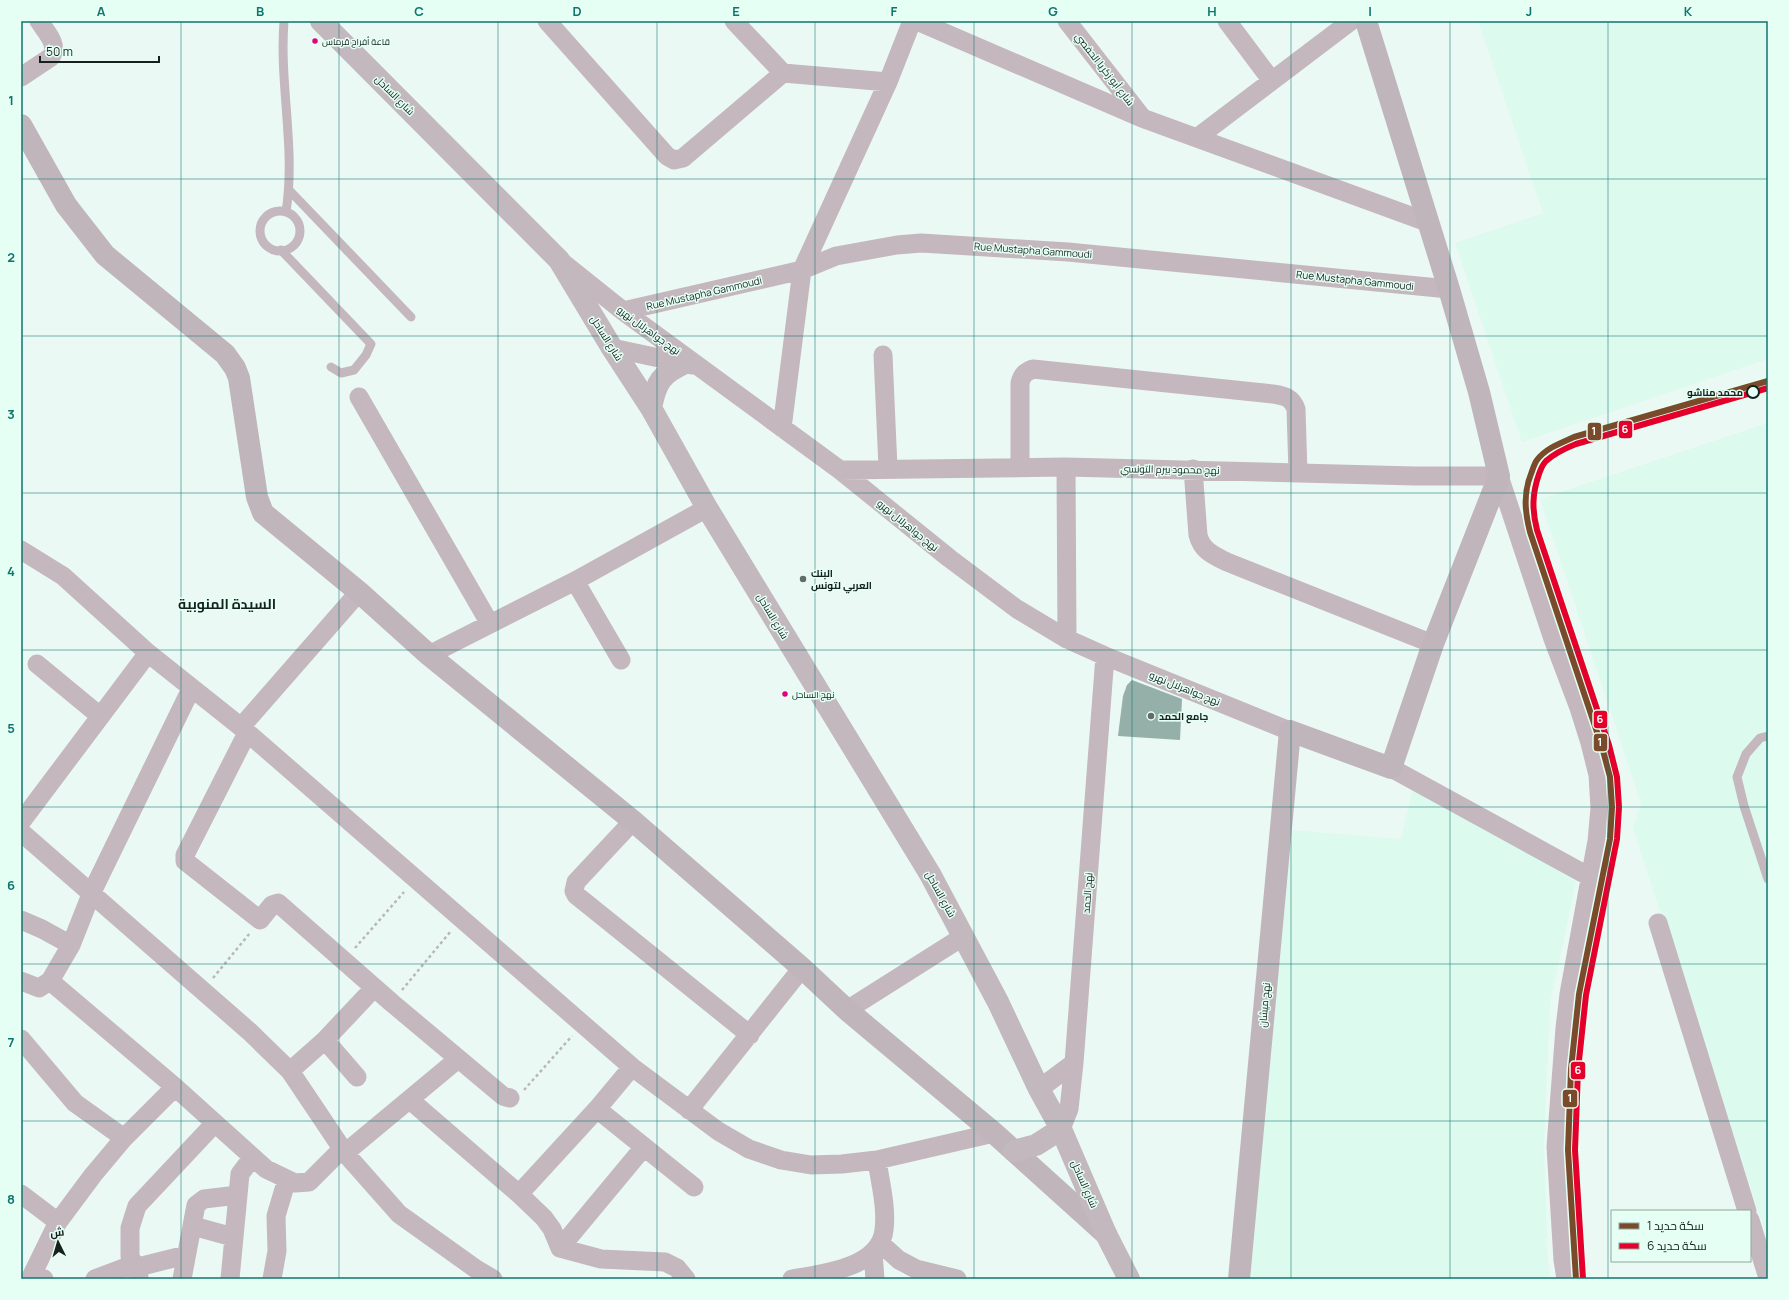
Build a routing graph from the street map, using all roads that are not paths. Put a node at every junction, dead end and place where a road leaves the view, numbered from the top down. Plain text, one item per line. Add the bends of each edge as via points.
1 (39, 21) edge
2 (284, 21) edge
3 (321, 21) edge
4 (734, 21) edge
5 (912, 21) edge
6 (917, 21) edge
7 (1068, 21) edge
8 (1227, 21) edge
9 (1351, 21) edge
10 (1366, 21) edge
11 (558, 25) edge
12 (783, 73) junction
13 (21, 77) edge
14 (1272, 81) junction
15 (888, 82) junction
16 (1142, 118) junction
17 (21, 125) edge
18 (1198, 137) junction
19 (289, 190) junction
20 (286, 212) junction
21 (1427, 222) junction
22 (281, 250) junction
23 (559, 260) junction
24 (802, 270) junction
25 (1449, 289) junction
26 (623, 311) junction
27 (411, 317) dead end
28 (612, 348) junction
29 (883, 355) dead end
30 (692, 365) junction
31 (331, 367) dead end
32 (359, 397) dead end
33 (651, 408) junction
34 (782, 428) junction
35 (1020, 467) junction
36 (1066, 467) junction
37 (888, 468) junction
38 (1192, 469) junction
39 (840, 470) junction
40 (1298, 473) junction
41 (1499, 476) junction
42 (707, 508) junction
43 (21, 550) edge
44 (575, 581) junction
45 (359, 592) junction
46 (490, 624) junction
47 (1067, 639) junction
48 (1433, 644) junction
49 (148, 653) junction
50 (429, 655) junction
51 (1105, 656) junction
52 (621, 660) dead end
53 (37, 664) dead end
54 (191, 688) junction
55 (100, 716) junction
56 (244, 730) junction
57 (1290, 731) junction
58 (1768, 736) edge
59 (1391, 768) junction
60 (633, 821) junction
61 (21, 822) edge
62 (21, 832) edge
63 (1590, 877) junction
64 (1768, 879) edge
65 (92, 892) junction
66 (21, 920) edge
67 (1658, 923) dead end
68 (964, 936) junction
69 (71, 945) junction
70 (802, 968) junction
71 (50, 981) junction
72 (23, 985) edge
73 (374, 988) junction
74 (847, 1010) junction
75 (750, 1035) junction
76 (21, 1039) edge
77 (326, 1040) junction
78 (458, 1060) junction
79 (1074, 1063) junction
80 (632, 1067) junction
81 (290, 1071) junction
82 (357, 1077) dead end
83 (175, 1087) junction
84 (1039, 1089) junction
85 (510, 1098) road end
86 (410, 1100) junction
87 (597, 1109) junction
88 (688, 1110) junction
89 (216, 1123) junction
90 (1061, 1129) junction
91 (994, 1134) junction
92 (124, 1138) junction
93 (644, 1147) junction
94 (344, 1151) junction
95 (1014, 1151) junction
96 (252, 1158) junction
97 (877, 1160) junction
98 (287, 1179) junction
99 (694, 1187) dead end
100 (21, 1194) edge
101 (519, 1194) junction
102 (238, 1195) junction
103 (1747, 1210) edge
104 (58, 1222) junction
105 (1751, 1223) edge
106 (193, 1226) junction
107 (1106, 1234) junction
108 (233, 1237) junction
109 (560, 1248) junction
110 (876, 1248) junction
111 (186, 1255) junction
112 (138, 1273) edge
113 (38, 1278) edge
114 (1768, 1278) edge
115 (95, 1279) edge
116 (182, 1279) edge
117 (230, 1279) edge
118 (272, 1279) edge
119 (494, 1279) edge
120 (686, 1279) edge
121 (792, 1279) edge
122 (876, 1279) edge
123 (957, 1279) edge
124 (1129, 1279) edge
125 (1239, 1279) edge
126 (1566, 1279) edge

1 - 13 street via 52,42 53,52 50,57
2 - 19 lane
3 - 23 main road, شارع الساحل
4 - 12 street
5 - 15 street
6 - 16 street
7 - 16 street, شارع أبو زكريا الحفصي
8 - 14 street
9 - 14 street
10 - 21 street
11 - 12 street via 667,156 674,160 683,158
12 - 15 street
14 - 18 street
15 - 24 street
16 - 18 street
17 - 45 street via 66,205 105,255 224,354 235,368 241,387 257,497 262,513
18 - 21 street
19 - 20 lane
19 - 27 lane
20 - 22 lane via 297,220 300,233 294,245
20 - 22 lane via 279,211 267,216 260,228 268,246 274,250
21 - 25 street
22 - 31 lane via 371,344 354,370 341,373
23 - 26 street, نهج جواهرلال نهرو
23 - 28 main road, شارع الساحل
24 - 25 street, Rue Mustapha Gammoudi via 836,256 921,243 1068,252
24 - 26 street, Rue Mustapha Gammoudi
24 - 34 street
25 - 41 street via 1479,392
26 - 30 street, نهج جواهرلال نهرو
28 - 30 street
28 - 33 main road, شارع الساحل
29 - 37 street
30 - 33 main road via 670,370 662,378 655,388
30 - 34 street, نهج جواهرلال نهرو
32 - 46 street
33 - 42 main road, شارع الساحل
34 - 39 street, نهج جواهرلال نهرو
35 - 36 street, نهج محمود بيرم التونسي
35 - 37 street, نهج محمود بيرم التونسي
35 - 40 street via 1020,383 1022,376 1033,369 1287,397 1296,409
36 - 38 street, نهج محمود بيرم التونسي
36 - 47 street
37 - 39 street, نهج محمود بيرم التونسي
38 - 40 street, نهج محمود بيرم التونسي
38 - 48 street via 1198,536 1205,551
39 - 47 street, نهج جواهرلال نهرو via 1017,609
40 - 41 street, نهج محمود بيرم التونسي
41 - 48 street
41 - 63 street via 1553,639 1579,708 1596,769 1600,808
42 - 44 street
42 - 68 main road, شارع الساحل via 930,874
43 - 49 street via 63,576
44 - 46 street
44 - 52 street
45 - 50 street
45 - 56 street
46 - 50 street
47 - 51 street, نهج جواهرلال نهرو
48 - 59 street
49 - 54 street
49 - 55 street
50 - 60 street
51 - 57 street, نهج جواهرلال نهرو
51 - 79 street, نهج الحمد
53 - 55 street
54 - 56 street
54 - 65 street
55 - 61 street
56 - 73 street via 185,858 188,864 260,920 272,905 278,903
56 - 80 street
57 - 59 street
57 - 125 street, نهج ميشان
58 - 64 lane via 1760,738 1746,754 1737,777
59 - 63 street
60 - 70 street
60 - 75 street via 576,882 576,895
62 - 65 street
63 - 126 street via 1566,1014 1556,1147
65 - 69 street
65 - 81 street via 250,1032
66 - 69 street
67 - 103 street
68 - 74 street
68 - 84 main road, شارع الساحل
69 - 71 street
70 - 74 street
70 - 75 street
71 - 72 street via 39,988
71 - 83 street
73 - 77 street
73 - 78 street
74 - 91 street
75 - 88 street
76 - 92 street via 75,1103
77 - 81 street
77 - 82 street
78 - 85 street via 503,1096
78 - 86 street
79 - 84 street
79 - 90 street, نهج الحمد via 1069,1109
80 - 87 street
80 - 88 street
81 - 94 street
83 - 89 street
83 - 92 street
84 - 90 main road, شارع الساحل
86 - 94 street
86 - 101 street
87 - 93 street
87 - 101 street
88 - 97 street via 750,1149 781,1160 811,1165
89 - 96 street
89 - 112 street via 137,1206 130,1228 130,1256
90 - 95 main road via 1036,1145
90 - 107 main road, شارع الساحل
91 - 95 street
91 - 97 street
92 - 104 street
93 - 99 street
93 - 109 street
94 - 98 street via 309,1182 300,1184
94 - 119 street via 399,1214
95 - 107 street
96 - 98 street via 266,1169
96 - 102 street via 240,1174
97 - 110 street via 884,1231
98 - 118 street via 276,1216 277,1251
100 - 104 street
101 - 109 street via 544,1218
102 - 106 street via 204,1199 196,1205
102 - 108 street
104 - 113 street
105 - 114 street
106 - 108 street
106 - 111 street
107 - 124 main road, شارع الساحل
108 - 117 street
109 - 120 street via 601,1259 665,1262 677,1268
110 - 121 street via 842,1269
110 - 122 street
110 - 123 street via 916,1270
111 - 112 street
111 - 116 street
112 - 115 street via 124,1268

